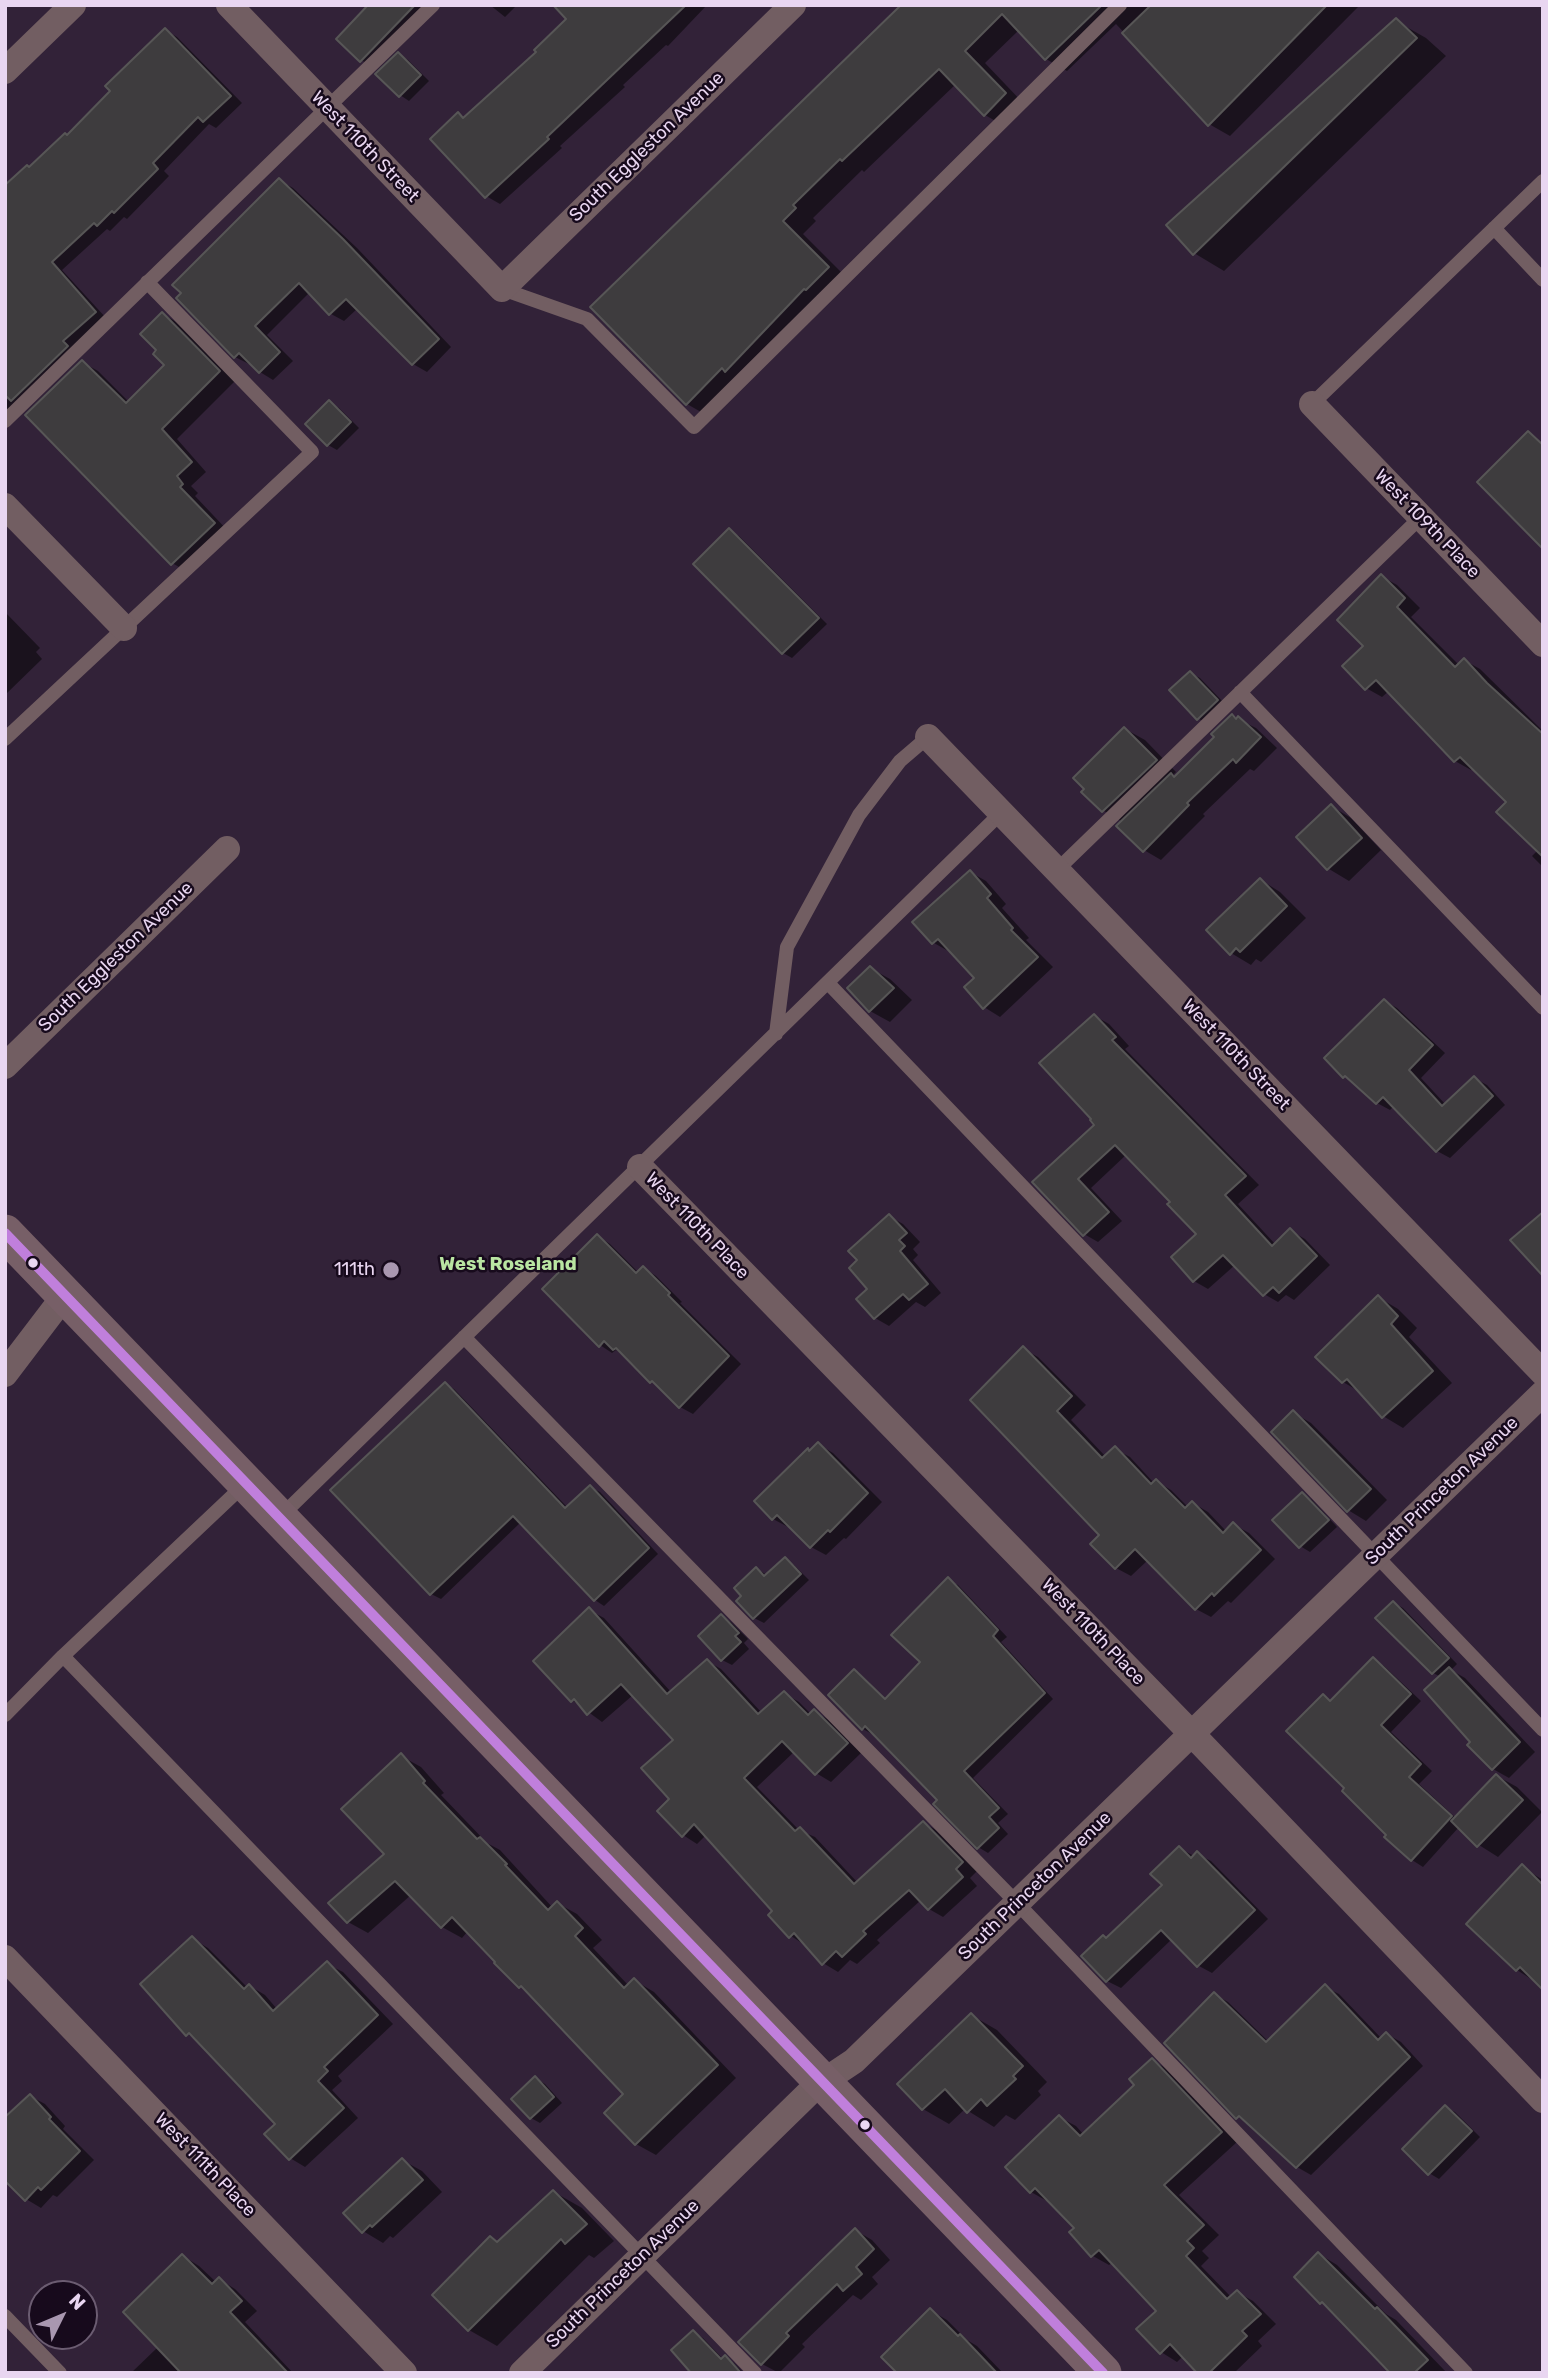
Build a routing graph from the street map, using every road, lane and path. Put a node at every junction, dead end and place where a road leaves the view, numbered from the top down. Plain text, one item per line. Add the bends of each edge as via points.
1 (73, 5) edge
2 (229, 5) edge
3 (433, 5) edge
4 (793, 5) edge
5 (1120, 5) edge
6 (5, 71) edge
7 (328, 108) junction
8 (1543, 181) edge
9 (1494, 228) junction
10 (1543, 280) edge
11 (147, 282) junction
12 (502, 289) junction
13 (1312, 404) joint
14 (5, 421) edge
15 (5, 506) edge
16 (1421, 517) junction
17 (124, 628) junction
18 (1543, 644) edge
19 (1240, 692) junction
20 (928, 737) joint
21 (5, 739) edge
22 (1002, 812) junction
23 (227, 849) dead end
24 (1057, 870) junction
25 (828, 983) junction
26 (1543, 1008) edge
27 (776, 1034) junction
28 (5, 1066) edge
29 (640, 1167) junction
30 (5, 1233) edge
31 (65, 1295) junction
32 (464, 1337) junction
33 (1543, 1373) edge
34 (5, 1374) edge
35 (1543, 1393) edge
36 (246, 1483) junction
37 (279, 1518) junction
38 (1376, 1555) junction
39 (63, 1656) junction
40 (5, 1715) edge
41 (1543, 1730) edge
42 (1192, 1734) junction
43 (1017, 1903) junction
44 (5, 1958) edge
45 (822, 2082) junction
46 (1543, 2100) edge
47 (642, 2256) junction
48 (5, 2316) edge
49 (60, 2373) edge
50 (404, 2373) edge
51 (522, 2373) edge
52 (755, 2373) edge
53 (1103, 2373) edge
54 (1466, 2373) edge

1 - 6 street
2 - 7 street, West 110th Street
3 - 7 lane
4 - 12 street, South Eggleston Avenue
5 - 12 lane via 694,427 587,319
7 - 11 lane
7 - 12 street, West 110th Street
8 - 9 lane
9 - 10 lane
9 - 13 lane
11 - 14 lane
11 - 17 lane via 312,452
13 - 16 street, West 109th Place
15 - 17 street
16 - 18 street, West 109th Place
16 - 19 lane
17 - 21 lane
19 - 24 lane
19 - 26 lane
20 - 22 street, West 110th Street
20 - 27 lane via 900,761 859,815 787,947
22 - 24 street, West 110th Street
22 - 25 lane
23 - 28 street, South Eggleston Avenue
24 - 33 street, West 110th Street
25 - 27 lane
25 - 38 lane
27 - 29 lane
29 - 32 lane
29 - 42 street, West 110th Place
30 - 31 main road
31 - 34 street
31 - 36 main road
32 - 37 lane
32 - 43 lane
35 - 38 street, South Princeton Avenue
36 - 37 main road
36 - 39 lane
37 - 45 main road
38 - 41 lane
38 - 42 street, South Princeton Avenue
39 - 40 lane
39 - 47 lane
42 - 43 street, South Princeton Avenue
42 - 46 street, West 110th Place
43 - 45 street, South Princeton Avenue via 854,2062
43 - 54 lane
44 - 50 street, West 111th Place
45 - 47 street, South Princeton Avenue
45 - 53 main road
47 - 51 street, South Princeton Avenue
47 - 52 lane
48 - 49 lane

